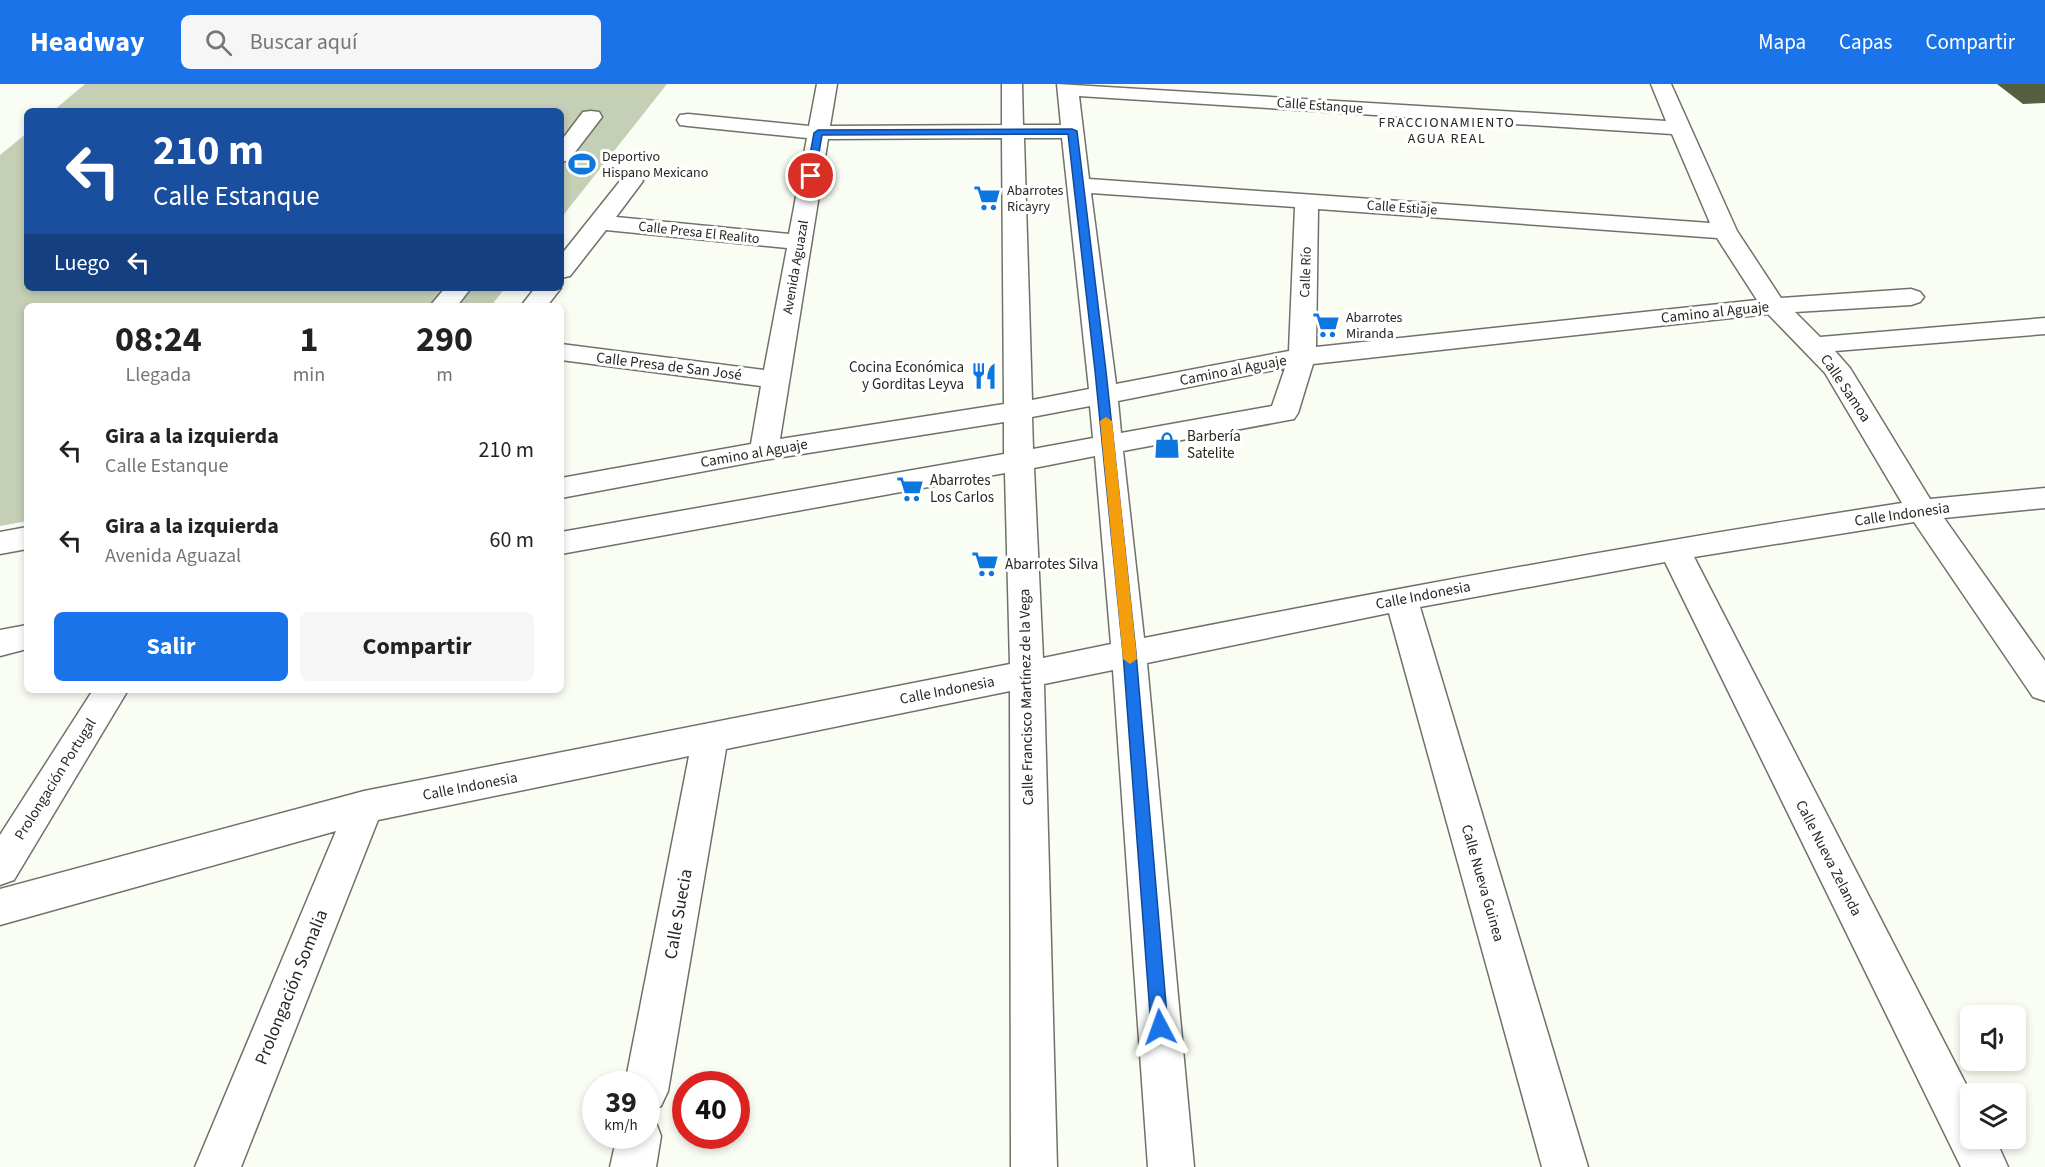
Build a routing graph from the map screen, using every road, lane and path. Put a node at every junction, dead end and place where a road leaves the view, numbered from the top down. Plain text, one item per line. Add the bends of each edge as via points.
1 (826, 84) edge
2 (1012, 84) edge
3 (1660, 84) edge
4 (1067, 87) edge
5 (591, 117) dead end
6 (688, 120) dead end
7 (1680, 128) junction
8 (1013, 131) junction
9 (1072, 131) junction
10 (818, 133) junction
11 (564, 151) edge
12 (632, 181) dead end
13 (1080, 185) junction
14 (1307, 200) junction
15 (599, 222) junction
16 (1725, 231) junction
17 (800, 242) junction
18 (564, 267) edge
19 (456, 291) edge
20 (546, 291) edge
21 (1911, 297) dead end
22 (446, 303) edge
23 (536, 303) edge
24 (1774, 306) junction
25 (2045, 327) edge
26 (1816, 345) junction
27 (564, 352) edge
28 (1302, 357) junction
29 (776, 380) junction
30 (1103, 394) junction
31 (1018, 411) junction
32 (1108, 446) junction
33 (764, 451) junction
34 (1019, 462) junction
35 (564, 487) edge
36 (2045, 498) edge
37 (1922, 510) junction
38 (24, 539) edge
39 (564, 542) edge
40 (0, 543) edge
41 (1674, 549) junction
42 (1401, 598) junction
43 (24, 638) edge
44 (0, 643) edge
45 (1130, 653) junction
46 (1027, 674) junction
47 (2045, 688) edge
48 (109, 693) edge
49 (710, 738) junction
50 (364, 807) junction
51 (0, 868) edge
52 (0, 907) edge
53 (650, 1071) edge
54 (636, 1149) edge
55 (218, 1167) edge
56 (633, 1167) edge
57 (1034, 1167) edge
58 (1171, 1167) edge
59 (1565, 1167) edge
60 (1985, 1167) edge

1 - 10 street, Avenida Aguazal
2 - 8 street, Calle Francisco Martínez de la Vega
3 - 7 street, Calle Samoa
4 - 7 street, Calle Estanque
4 - 9 street
5 - 11 street
6 - 10 street
7 - 16 street, Calle Samoa
8 - 9 street
8 - 10 street
8 - 31 street, Calle Francisco Martínez de la Vega
9 - 13 street
10 - 17 street, Avenida Aguazal
12 - 15 street
13 - 14 street, Calle Estiaje
13 - 30 street
14 - 16 street, Calle Estiaje
14 - 28 street, Calle Río
15 - 17 street, Calle Presa El Realito
15 - 18 street
16 - 24 street, Calle Samoa
17 - 29 street, Avenida Aguazal
19 - 22 street
20 - 23 street
21 - 24 street, Camino al Aguaje
24 - 26 street, Calle Samoa
24 - 28 street, Camino al Aguaje
25 - 26 street
26 - 37 street, Calle Samoa via 1836,368
27 - 29 street, Calle Presa de San José
28 - 30 street, Camino al Aguaje
28 - 32 street, Calle Río via 1284,413
29 - 33 street, Avenida Aguazal
30 - 31 street, Camino al Aguaje
30 - 32 street
31 - 33 street, Camino al Aguaje
31 - 34 street, Calle Francisco Martínez de la Vega
32 - 34 street
32 - 45 street
33 - 35 street, Camino al Aguaje
34 - 39 street
34 - 46 street, Calle Francisco Martínez de la Vega
36 - 37 street, Calle Indonesia
37 - 41 street, Calle Indonesia
37 - 47 street, Calle Samoa
38 - 40 street
41 - 42 street, Calle Indonesia
41 - 60 street, Calle Nueva Zelanda
42 - 45 street, Calle Indonesia
42 - 59 street, Calle Nueva Guinea
43 - 44 street
45 - 46 street, Calle Indonesia
45 - 58 street
46 - 49 street, Calle Indonesia
46 - 57 street, Calle Francisco Martínez de la Vega
48 - 51 street, Prolongación Portugal
49 - 50 street, Calle Indonesia
49 - 53 street, Calle Suecia
50 - 52 street, Calle Indonesia
50 - 55 street, Prolongación Somalia
54 - 56 street

